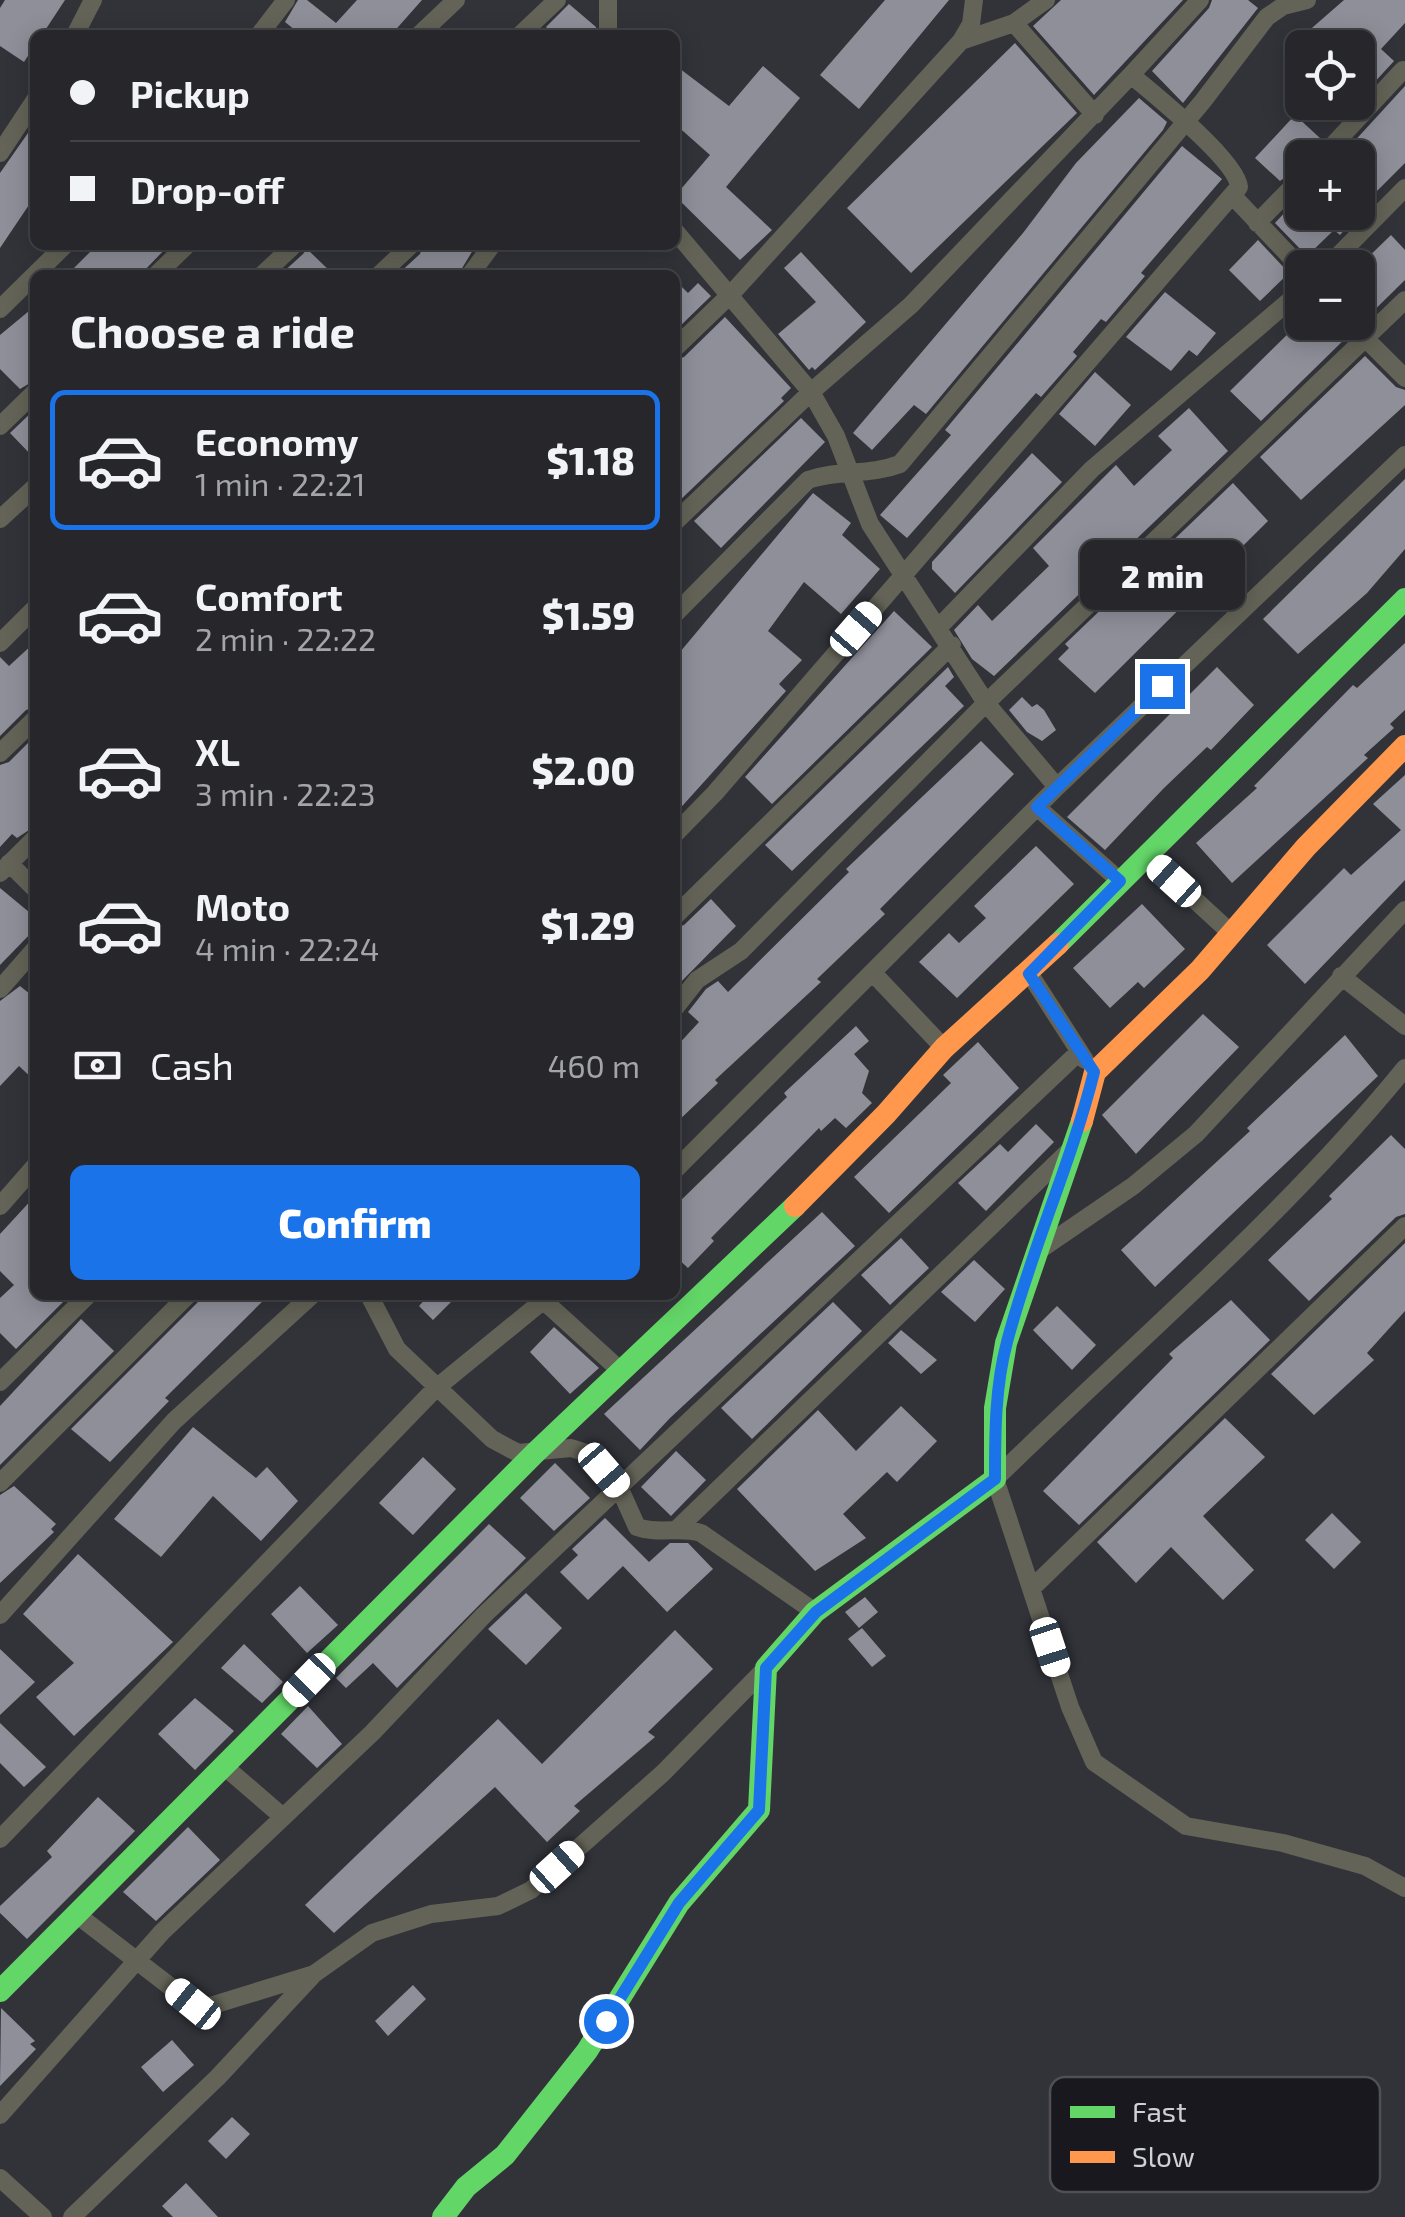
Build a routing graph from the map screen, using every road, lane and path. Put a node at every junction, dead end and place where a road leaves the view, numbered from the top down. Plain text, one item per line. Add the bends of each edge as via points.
1 (93, 0) edge
2 (286, 0) edge
3 (456, 0) edge
4 (557, 0) edge
5 (608, 0) edge
6 (974, 0) edge
7 (1046, 0) edge
8 (1200, 0) edge
9 (1307, 0) edge
10 (1014, 23) junction
11 (78, 30) edge
12 (264, 30) edge
13 (424, 30) edge
14 (525, 30) edge
15 (608, 30) edge
16 (961, 42) junction
17 (1403, 70) edge
18 (1131, 76) junction
19 (30, 108) edge
20 (1094, 115) junction
21 (1185, 120) junction
22 (1338, 140) edge
23 (0, 153) edge
24 (1405, 188) edge
25 (1232, 195) junction
26 (1285, 195) edge
27 (1257, 223) junction
28 (680, 237) edge
29 (60, 250) edge
30 (182, 250) edge
31 (289, 250) edge
32 (406, 250) edge
33 (1344, 250) edge
34 (1285, 252) edge
35 (40, 270) edge
36 (161, 270) edge
37 (267, 270) edge
38 (385, 270) edge
39 (30, 279) edge
40 (732, 294) junction
41 (1405, 300) edge
42 (1285, 304) edge
43 (0, 309) edge
44 (1375, 328) edge
45 (1363, 340) edge
46 (1367, 340) edge
47 (680, 343) edge
48 (1405, 378) edge
49 (811, 392) junction
50 (30, 397) edge
51 (0, 426) edge
52 (1405, 455) edge
53 (850, 472) junction
54 (30, 491) edge
55 (680, 517) edge
56 (0, 519) edge
57 (902, 574) junction
58 (1405, 599) edge
59 (680, 609) edge
60 (30, 613) edge
61 (939, 627) junction
62 (0, 643) edge
63 (952, 645) junction
64 (986, 703) junction
65 (30, 724) edge
66 (1405, 746) edge
67 (0, 753) edge
68 (1057, 787) junction
69 (1037, 807) junction
70 (680, 829) edge
71 (30, 843) edge
72 (1146, 855) junction
73 (5, 868) edge
74 (1120, 881) junction
75 (30, 886) edge
76 (1405, 910) edge
77 (680, 911) edge
78 (1232, 934) junction
79 (30, 956) edge
80 (873, 974) junction
81 (1029, 974) junction
82 (1341, 976) junction
83 (0, 990) edge
84 (680, 1002) edge
85 (1405, 1026) edge
86 (944, 1048) junction
87 (1079, 1052) junction
88 (1405, 1068) edge
89 (1094, 1072) junction
90 (1076, 1144) junction
91 (680, 1165) edge
92 (30, 1172) edge
93 (0, 1206) edge
94 (1405, 1226) edge
95 (1037, 1252) junction
96 (83, 1300) edge
97 (183, 1300) edge
98 (307, 1300) edge
99 (372, 1300) edge
100 (545, 1300) edge
101 (549, 1300) edge
102 (622, 1372) junction
103 (0, 1382) edge
104 (436, 1388) junction
105 (535, 1453) junction
106 (995, 1479) junction
107 (0, 1484) edge
108 (619, 1487) junction
109 (677, 1529) junction
110 (1032, 1588) junction
111 (816, 1612) junction
112 (0, 1614) edge
113 (766, 1668) junction
114 (225, 1766) junction
115 (283, 1817) junction
116 (0, 1839) edge
117 (1405, 1888) edge
118 (76, 1914) junction
119 (136, 1958) junction
120 (314, 1974) junction
121 (0, 1991) edge
122 (0, 2115) edge
123 (0, 2178) edge
124 (43, 2217) edge
125 (72, 2217) edge
126 (443, 2217) edge

1 - 11 street
2 - 12 street
3 - 13 street
4 - 14 street
5 - 15 street
6 - 16 street via 972,24
7 - 10 street
8 - 18 street
9 - 21 street via 1267,17
10 - 16 street
10 - 20 street
16 - 40 street
17 - 22 street
18 - 20 street
18 - 21 street
19 - 23 street
20 - 49 street via 911,305
21 - 25 street via 1239,179
21 - 53 street via 900,464 877,473
24 - 33 street
25 - 27 street
25 - 57 street
26 - 27 street
27 - 34 street
28 - 40 street
29 - 35 street
30 - 36 street
31 - 37 street
32 - 38 street
39 - 43 street
40 - 47 street
40 - 49 street
41 - 44 street
42 - 61 street via 1092,469
45 - 64 street
46 - 48 street
49 - 53 street
49 - 55 street
50 - 51 street
52 - 68 street
53 - 57 street via 870,524
53 - 59 street via 808,480
54 - 56 street
57 - 61 street
57 - 70 street
58 - 72 street
60 - 62 street
61 - 63 street
63 - 64 street
63 - 77 street
64 - 68 street
64 - 84 street via 742,951 697,980
65 - 67 street
66 - 78 street
68 - 69 street
69 - 74 street
69 - 80 street
71 - 73 street
72 - 74 street
72 - 78 street
73 - 75 street
74 - 81 street
76 - 82 street
78 - 89 street
79 - 83 street
80 - 86 street
80 - 91 street
81 - 86 street
81 - 87 street
82 - 85 street
82 - 95 street via 1196,1134
86 - 102 street via 821,1181
87 - 89 street
87 - 108 street
88 - 106 street via 1327,1161
89 - 90 street
90 - 95 street
90 - 109 street
92 - 93 street
94 - 110 street
95 - 106 street via 1006,1344 995,1408
96 - 103 street
97 - 107 street
98 - 112 street via 174,1421
99 - 104 street via 397,1349
100 - 104 street
101 - 102 street
102 - 105 street
104 - 105 street via 492,1439 518,1453
104 - 116 street
105 - 108 street via 570,1448 590,1454
105 - 114 street
106 - 110 street
106 - 111 street
108 - 109 street via 637,1527
108 - 115 street
109 - 111 street via 701,1532
110 - 117 street via 1094,1762 1186,1826 1365,1866
111 - 113 street
113 - 120 street via 664,1773 531,1890 498,1906 431,1914 372,1934
113 - 126 street via 759,1810 679,1903 587,2051 505,2155 466,2186
114 - 115 street
114 - 118 street
115 - 119 street
118 - 119 street
118 - 121 street
119 - 120 street via 193,2004 210,2006
119 - 122 street
120 - 125 street
123 - 124 street

